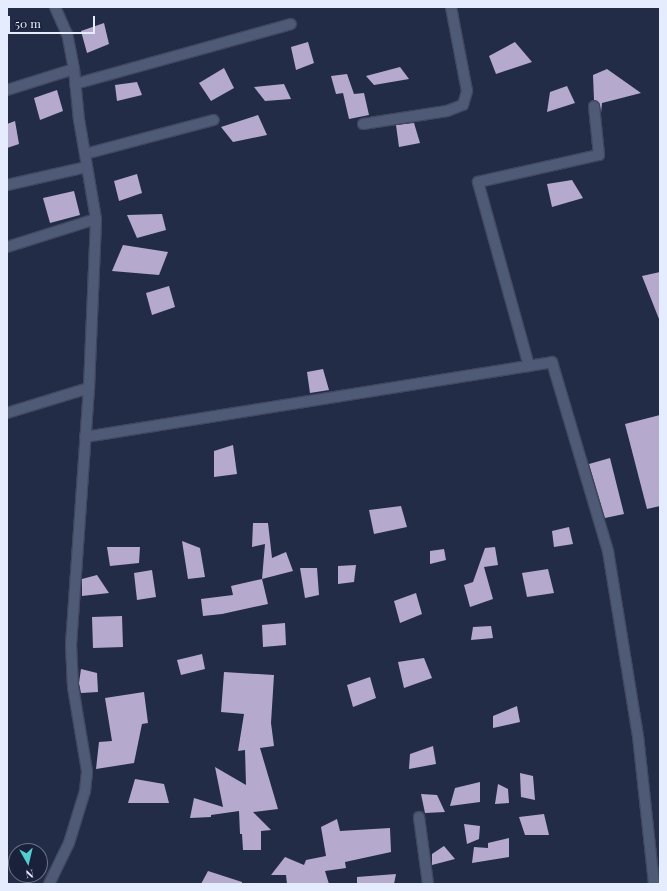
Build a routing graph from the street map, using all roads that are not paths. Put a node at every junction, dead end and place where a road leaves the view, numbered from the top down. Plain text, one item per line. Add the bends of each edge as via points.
1 (55, 7) edge
2 (451, 7) edge
3 (291, 24) dead end
4 (74, 69) junction
5 (75, 84) junction
6 (7, 90) edge
7 (594, 106) dead end
8 (214, 120) dead end
9 (363, 124) dead end
10 (85, 154) junction
11 (87, 167) junction
12 (7, 185) edge
13 (96, 219) junction
14 (7, 247) edge
15 (529, 366) junction
16 (89, 388) junction
17 (7, 413) edge
18 (85, 437) junction
19 (419, 816) dead end
20 (49, 884) edge
21 (428, 884) edge
22 (654, 884) edge

1 - 4 street via 67,34
2 - 9 street via 467,91 464,105 447,111
3 - 5 street
4 - 5 street
4 - 6 street
5 - 10 street
7 - 15 street via 599,156 478,182
8 - 10 street
10 - 11 street
11 - 12 street
11 - 13 street
13 - 14 street
13 - 16 street
15 - 18 street
15 - 22 street via 552,362 608,551 638,736
16 - 17 street
16 - 18 street
18 - 20 street via 71,645 73,686 87,771 85,791 69,843
19 - 21 street

